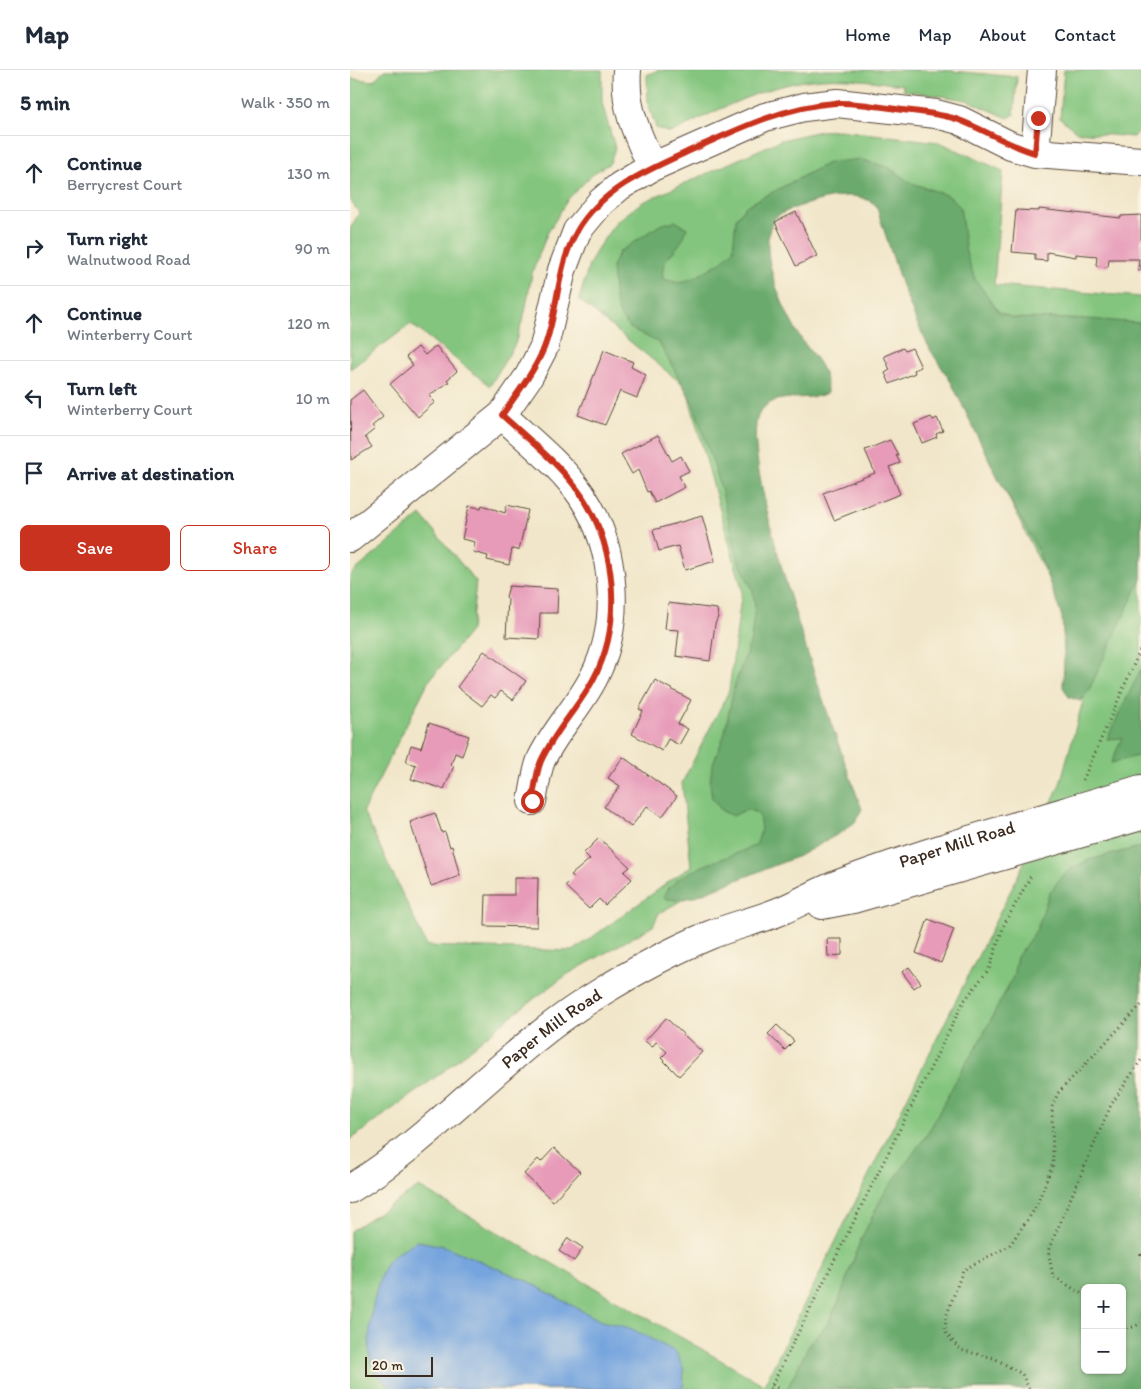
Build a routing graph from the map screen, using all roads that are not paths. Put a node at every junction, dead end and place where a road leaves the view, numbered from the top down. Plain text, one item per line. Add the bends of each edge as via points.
1 (627, 70) edge
2 (1042, 70) edge
3 (1035, 153) junction
4 (1141, 161) edge
5 (652, 168) junction
6 (502, 415) junction
7 (350, 538) edge
8 (1141, 789) edge
9 (532, 801) dead end
10 (1141, 816) edge
11 (778, 912) junction
12 (350, 1189) edge

1 - 5 street via 625,92 631,118
2 - 3 street
3 - 4 street
3 - 5 street via 1011,146 959,120 936,114 837,103 765,117
5 - 6 street via 620,186 601,202 577,231 562,270 544,348
6 - 7 street
6 - 9 street via 554,463 582,496 599,528 609,565 612,603 607,641 594,677 541,762
8 - 11 street, Paper Mill Road via 842,882
10 - 11 street, Paper Mill Road via 853,899
11 - 12 street, Paper Mill Road via 710,935 596,995 526,1046 386,1167

